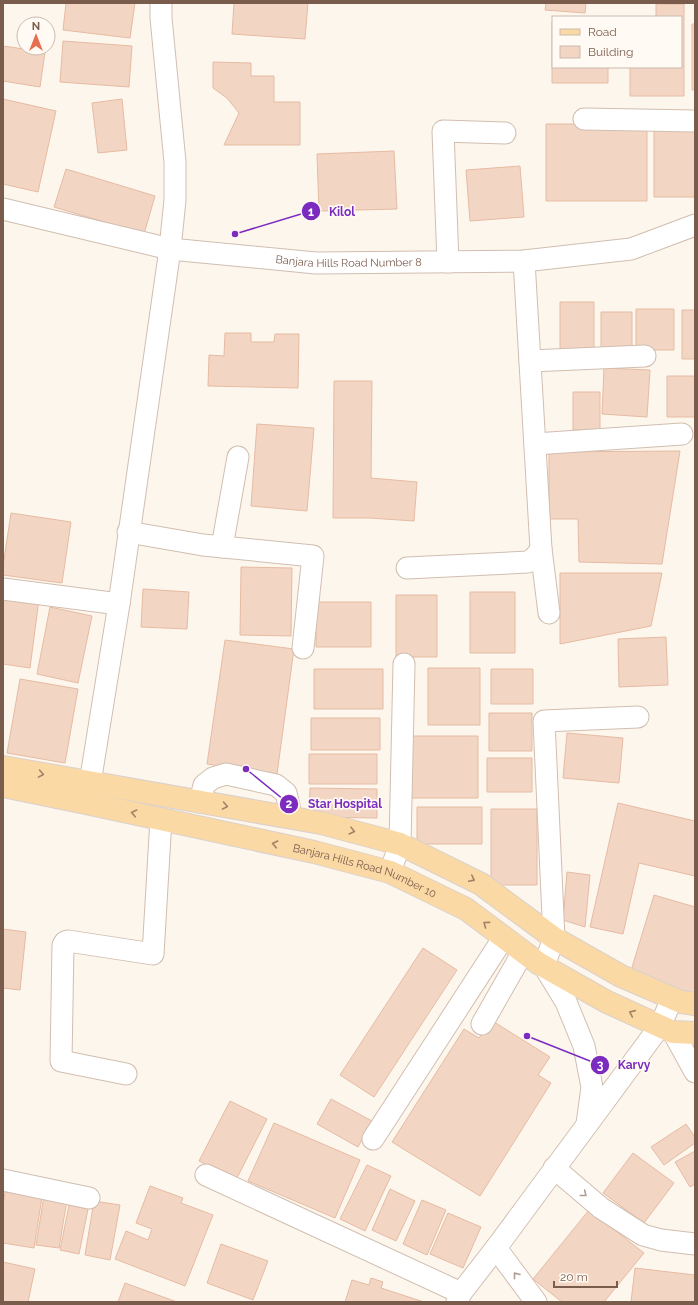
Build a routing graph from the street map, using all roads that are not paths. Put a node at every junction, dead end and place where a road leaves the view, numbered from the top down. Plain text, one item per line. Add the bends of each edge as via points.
1 (162, 3) edge
2 (584, 119) dead end
3 (695, 121) edge
4 (506, 133) dead end
5 (3, 209) edge
6 (695, 225) edge
7 (170, 249) junction
8 (524, 261) junction
9 (448, 262) junction
10 (645, 356) dead end
11 (530, 361) junction
12 (682, 434) dead end
13 (535, 444) junction
14 (238, 457) dead end
15 (128, 532) junction
16 (225, 547) junction
17 (541, 549) junction
18 (408, 568) dead end
19 (3, 589) edge
20 (119, 604) junction
21 (549, 613) dead end
22 (303, 648) dead end
23 (404, 664) dead end
24 (638, 717) dead end
25 (3, 768) edge
26 (90, 783) junction
27 (3, 786) edge
28 (200, 802) junction
29 (290, 818) junction
30 (161, 819) junction
31 (400, 844) junction
32 (390, 872) junction
33 (504, 937) junction
34 (554, 938) junction
35 (523, 952) junction
36 (544, 966) junction
37 (672, 998) junction
38 (695, 1004) edge
39 (482, 1024) dead end
40 (667, 1029) junction
41 (695, 1034) edge
42 (695, 1072) edge
43 (126, 1074) dead end
44 (587, 1124) junction
45 (373, 1139) dead end
46 (554, 1168) junction
47 (206, 1175) dead end
48 (3, 1180) edge
49 (89, 1198) dead end
50 (695, 1244) edge
51 (496, 1248) junction
52 (458, 1298) edge
53 (536, 1302) edge

1 - 7 street via 161,18 175,162 175,200
2 - 3 street
4 - 9 street via 443,131
5 - 7 street, Banjara Hills Road Number 8
6 - 8 street, Banjara Hills Road Number 8 via 631,249
7 - 9 street, Banjara Hills Road Number 8 via 316,263
7 - 15 street
8 - 9 street, Banjara Hills Road Number 8
8 - 11 street
10 - 11 street
11 - 13 street
12 - 13 street
13 - 17 street
14 - 16 street
15 - 16 street
15 - 20 street
16 - 22 street via 313,556
17 - 18 street via 528,562
17 - 21 street
19 - 20 street
20 - 26 street
23 - 31 street
24 - 34 street via 544,721
25 -> 26 main road
26 - 28 main road
30 -> 27 main road, Banjara Hills Road Number 10
28 -> 29 main road
28 - 29 street via 204,785 212,778 226,774 276,785 286,793
29 -> 31 main road via 321,823
32 -> 30 main road, Banjara Hills Road Number 10 via 314,852
30 - 43 street via 153,954 68,941 63,945 61,1061
31 - 32 street
31 -> 34 main road via 481,884
33 -> 32 main road, Banjara Hills Road Number 10 via 466,909
33 - 35 main road, Banjara Hills Road Number 10
33 - 45 street
34 - 36 street
34 - 37 main road via 621,976
35 - 36 main road, Banjara Hills Road Number 10
35 - 39 street
40 -> 36 main road, Banjara Hills Road Number 10 via 608,1002
36 - 44 street via 566,1002 584,1046 592,1087
37 - 38 main road
37 - 40 street
40 - 41 main road, Banjara Hills Road Number 10
40 - 42 street
40 - 44 street
44 - 46 street
46 -> 50 street via 582,1193 643,1235
46 - 51 street
47 - 52 street
48 - 49 street
51 - 52 street
53 -> 51 street

